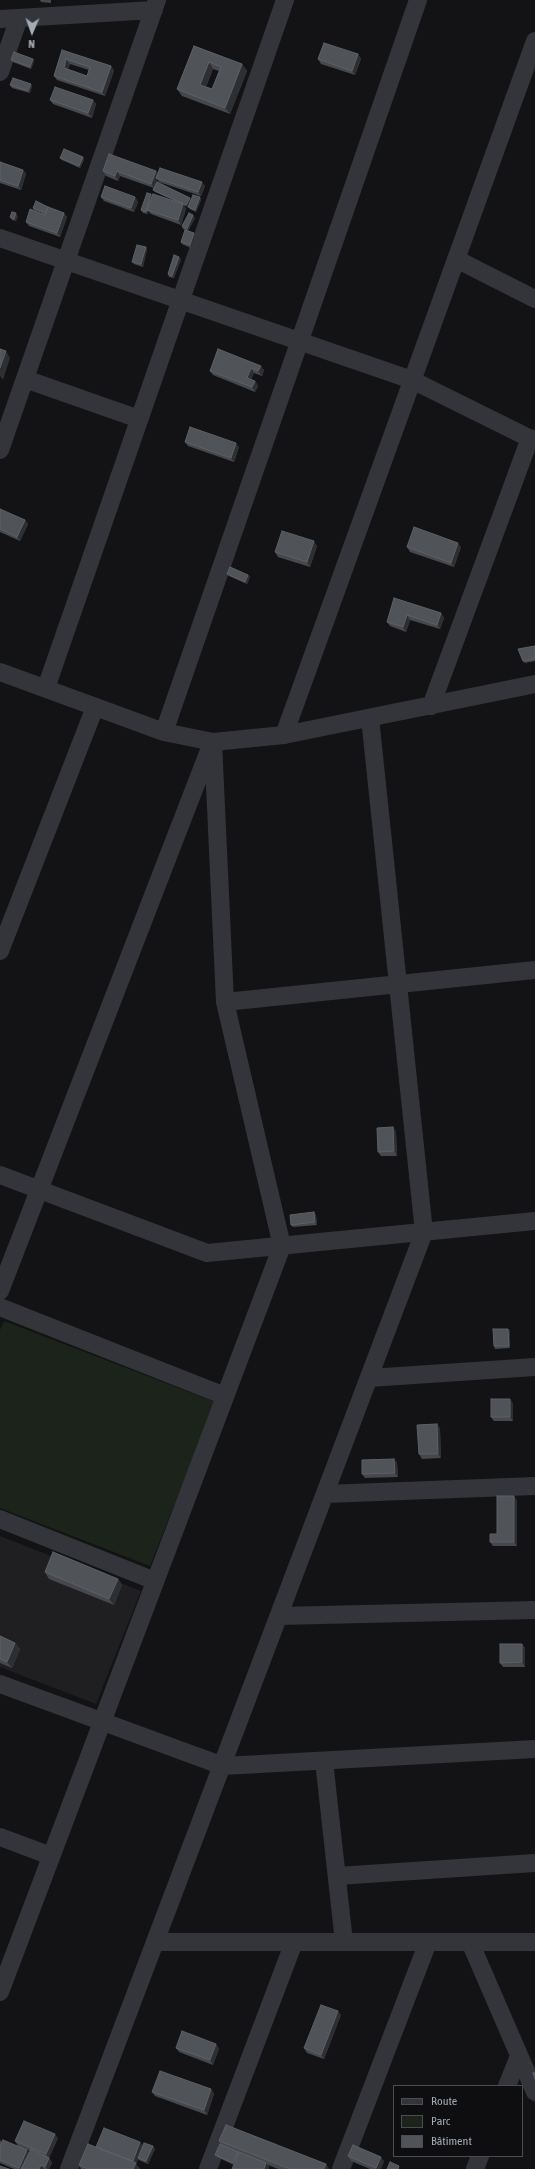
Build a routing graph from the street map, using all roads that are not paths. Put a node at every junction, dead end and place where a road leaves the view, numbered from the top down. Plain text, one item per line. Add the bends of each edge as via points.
1 (285, 0) edge
2 (418, 0) edge
3 (155, 5) edge
4 (93, 7) edge
5 (19, 18) junction
6 (0, 19) edge
7 (535, 41) edge
8 (0, 72) edge
9 (0, 238) edge
10 (66, 260) junction
11 (456, 260) junction
12 (535, 299) edge
13 (181, 300) junction
14 (300, 341) junction
15 (25, 378) junction
16 (412, 380) junction
17 (139, 419) junction
18 (532, 440) edge
19 (0, 450) edge
20 (0, 672) edge
21 (535, 684) edge
22 (46, 688) junction
23 (431, 706) junction
24 (95, 707) junction
25 (370, 718) junction
26 (164, 732) junction
27 (284, 735) junction
28 (213, 742) junction
29 (0, 951) edge
30 (535, 970) edge
31 (398, 984) junction
32 (225, 1002) junction
33 (0, 1175) edge
34 (39, 1190) junction
35 (535, 1221) edge
36 (424, 1232) junction
37 (282, 1246) junction
38 (0, 1291) edge
39 (0, 1307) edge
40 (535, 1367) edge
41 (369, 1378) junction
42 (225, 1396) junction
43 (535, 1486) edge
44 (325, 1494) junction
45 (0, 1519) edge
46 (155, 1581) junction
47 (535, 1610) edge
48 (279, 1616) junction
49 (0, 1684) edge
50 (102, 1722) junction
51 (535, 1749) edge
52 (324, 1760) junction
53 (223, 1766) junction
54 (0, 1837) edge
55 (51, 1856) junction
56 (535, 1863) edge
57 (337, 1876) junction
58 (156, 1942) junction
59 (294, 1942) junction
60 (344, 1942) junction
61 (428, 1942) junction
62 (470, 1942) junction
63 (535, 1942) edge
64 (3, 1974) edge
65 (0, 1992) edge
66 (527, 2066) edge
67 (508, 2085) edge
68 (535, 2092) edge
69 (480, 2157) edge
70 (69, 2169) edge
71 (208, 2169) edge
72 (341, 2169) edge
73 (475, 2169) edge

1 - 13 street
2 - 14 street
3 - 4 street
3 - 10 street
4 - 5 street
5 - 6 street
5 - 8 street
7 - 11 street
9 - 10 street
10 - 13 street
10 - 15 street
11 - 12 street
11 - 16 street
13 - 14 street
13 - 17 street
14 - 16 street
14 - 26 street
15 - 17 street
15 - 19 street
16 - 18 street
16 - 27 street
17 - 22 street
18 - 23 street
20 - 22 street
21 - 23 street
22 - 24 street
23 - 25 street
24 - 26 street
24 - 29 street
25 - 27 street
25 - 31 street
26 - 28 street
27 - 28 street
28 - 32 street
28 - 34 street
30 - 31 street
31 - 32 street
31 - 36 street
32 - 37 street
33 - 34 street
34 - 37 street via 207,1253
34 - 38 street
35 - 36 street
36 - 37 street
36 - 41 street
37 - 42 street
39 - 42 street
40 - 41 street
41 - 44 street
42 - 46 street
43 - 44 street
44 - 48 street
45 - 46 street
46 - 50 street
47 - 48 street
48 - 53 street
49 - 50 street
50 - 53 street
50 - 55 street
51 - 52 street
52 - 53 street
52 - 57 street
53 - 58 street
54 - 55 street
55 - 64 street
56 - 57 street
57 - 60 street
58 - 59 street
58 - 70 street
59 - 60 street
59 - 71 street
60 - 61 street
61 - 62 street
61 - 72 street
62 - 63 street
62 - 66 street
64 - 65 street
66 - 67 street
66 - 68 street
69 - 73 street

